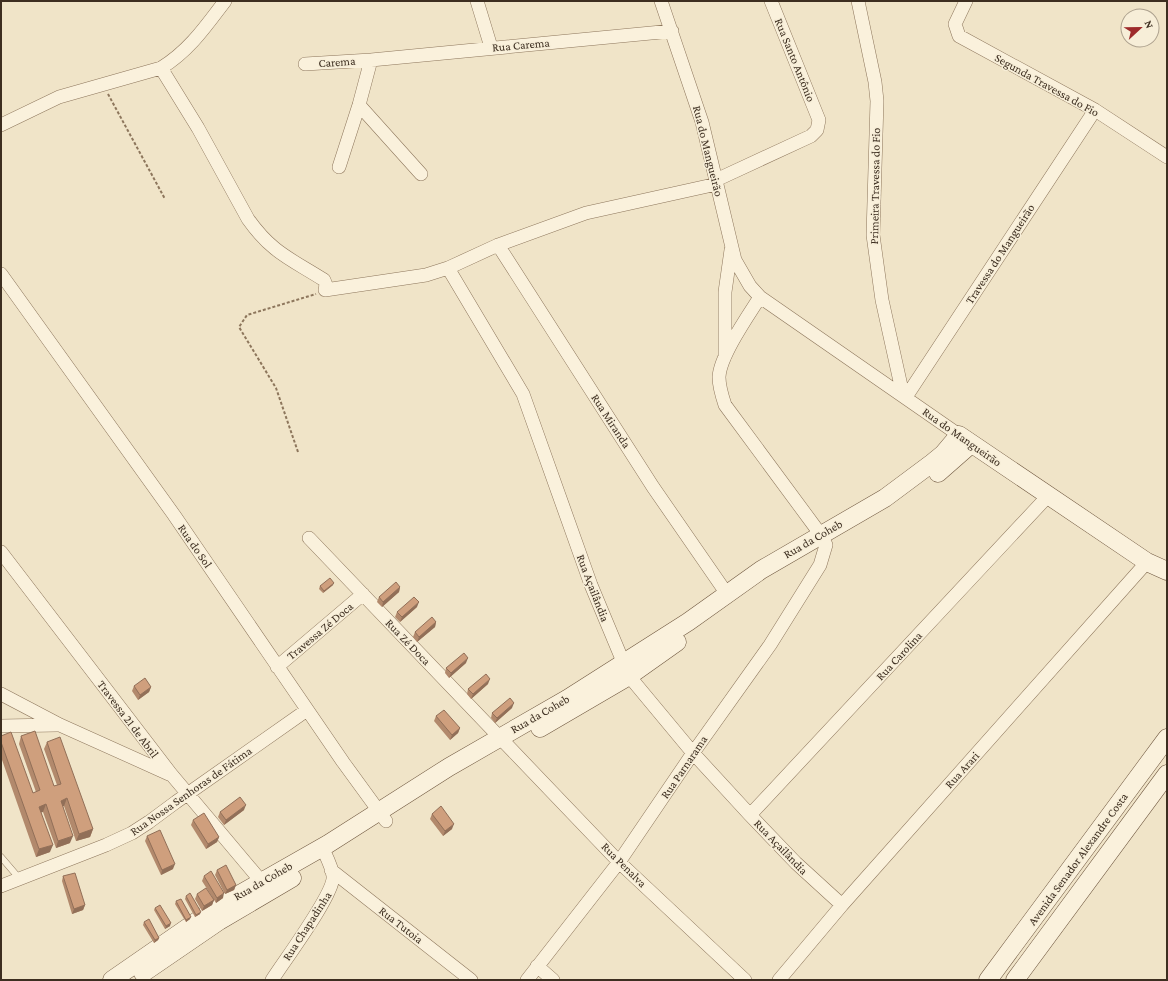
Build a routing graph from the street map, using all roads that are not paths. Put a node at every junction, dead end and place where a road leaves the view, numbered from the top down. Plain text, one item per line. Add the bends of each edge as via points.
1 (225, 1) edge
2 (477, 1) edge
3 (662, 1) edge
4 (772, 1) edge
5 (858, 1) edge
6 (966, 1) edge
7 (672, 31) junction
8 (491, 47) junction
9 (371, 60) junction
10 (305, 64) dead end
11 (161, 68) junction
12 (359, 105) junction
13 (1095, 110) junction
14 (1, 125) edge
15 (1167, 157) edge
16 (339, 167) dead end
17 (421, 174) dead end
18 (716, 182) junction
19 (732, 244) junction
20 (498, 245) junction
21 (448, 268) junction
22 (1, 274) edge
23 (760, 297) junction
24 (725, 356) junction
25 (904, 396) junction
26 (965, 439) junction
27 (1048, 496) junction
28 (309, 538) dead end
29 (824, 540) junction
30 (1, 552) edge
31 (1147, 562) junction
32 (1167, 571) edge
33 (363, 594) junction
34 (727, 594) junction
35 (277, 667) junction
36 (626, 669) junction
37 (1, 694) edge
38 (307, 710) junction
39 (60, 725) junction
40 (1, 726) edge
41 (1167, 738) edge
42 (504, 742) junction
43 (693, 753) junction
44 (171, 774) junction
45 (1167, 774) edge
46 (188, 793) junction
47 (750, 815) junction
48 (382, 817) junction
49 (1, 857) edge
50 (326, 858) junction
51 (619, 862) junction
52 (19, 878) junction
53 (261, 881) junction
54 (1, 886) edge
55 (842, 906) junction
56 (163, 960) junction
57 (537, 966) junction
58 (112, 980) edge
59 (132, 980) edge
60 (150, 980) edge
61 (272, 980) edge
62 (471, 980) edge
63 (526, 980) edge
64 (553, 980) edge
65 (745, 980) edge
66 (779, 980) edge
67 (988, 980) edge
68 (1015, 980) edge

1 - 11 street via 198,37 176,59
2 - 8 street
3 - 7 street, Rua do Mangueirão
4 - 18 street, Rua Santo Antônio via 819,120 817,130 811,136
5 - 25 street, Primeira Travessa do Fio via 877,101 872,235
6 - 13 street, Segunda Travessa do Fio via 955,24 959,36
7 - 8 street, Rua Carema
7 - 18 street, Rua do Mangueirão via 702,122
8 - 9 street, Rua Carema
9 - 10 street, Carema
9 - 12 street, Carema
11 - 14 street via 59,97
11 - 21 street via 258,233 274,250 324,280 325,290 426,275
12 - 16 street, Carema
12 - 17 street
13 - 15 street, Segunda Travessa do Fio
13 - 25 street, Travessa do Mangueirão
18 - 19 street, Rua do Mangueirão
18 - 20 street via 586,213
19 - 23 street, Rua do Mangueirão via 735,260 741,272
19 - 24 street via 725,292
20 - 21 street
20 - 34 street, Rua Miranda via 653,487
21 - 36 street, Rua Açailândia via 523,394 591,585
22 - 35 street, Rua do Sol via 174,516
23 - 24 street
23 - 25 street, Rua do Mangueirão
24 - 29 street via 719,376 720,393 725,405
25 - 26 street, Rua do Mangueirão
26 - 27 street, Rua do Mangueirão
26 - 29 street, Rua da Coheb via 931,479 876,516
27 - 31 street, Rua do Mangueirão
27 - 47 street, Rua Carolina
28 - 33 street, Rua Zé Doca
29 - 34 street, Rua da Coheb via 761,570
29 - 36 street, Rua da Coheb via 785,568
29 - 43 street, Rua Parnarama via 820,566 770,645
30 - 44 street, Travessa 21 de Abril
31 - 32 street, Rua do Mangueirão
31 - 55 street, Rua Arari
33 - 35 street, Travessa Zé Doca
33 - 42 street, Rua Zé Doca
34 - 36 street, Rua da Coheb
35 - 38 street, Rua do Sol
36 - 42 street, Rua da Coheb
36 - 43 street, Rua Açailândia
37 - 39 street
38 - 46 street, Rua Nossa Senhoras de Fátima
38 - 48 street, Rua do Sol
39 - 40 street
39 - 44 street
41 - 67 street, Avenida Senador Alexandre Costa
42 - 48 street, Rua da Coheb
42 - 51 street, Rua Penalva
43 - 47 street, Rua Açailândia
43 - 51 street, Rua Parnarama
44 - 46 street, Travessa 21 de Abril
45 - 68 street, Avenida Senador Alexandre Costa
46 - 52 street, Rua Nossa Senhoras de Fátima via 132,833
46 - 53 street, Travessa 21 de Abril
47 - 55 street, Rua Açailândia
48 - 50 street, Rua da Coheb
49 - 52 lane
50 - 53 street, Rua da Coheb
50 - 56 street, Rua da Coheb via 219,921
50 - 61 street, Rua Chapadinha via 333,877 328,894
50 - 62 street, Rua Tutoia
51 - 57 street, Rua Parnarama
51 - 65 street, Rua Penalva
52 - 54 street, Rua Nossa Senhoras de Fátima
53 - 58 street, Rua da Coheb via 197,921
55 - 66 street, Rua Arari
56 - 59 street, Rua da Coheb
56 - 60 street
57 - 63 street, Rua Parnarama
57 - 64 street

